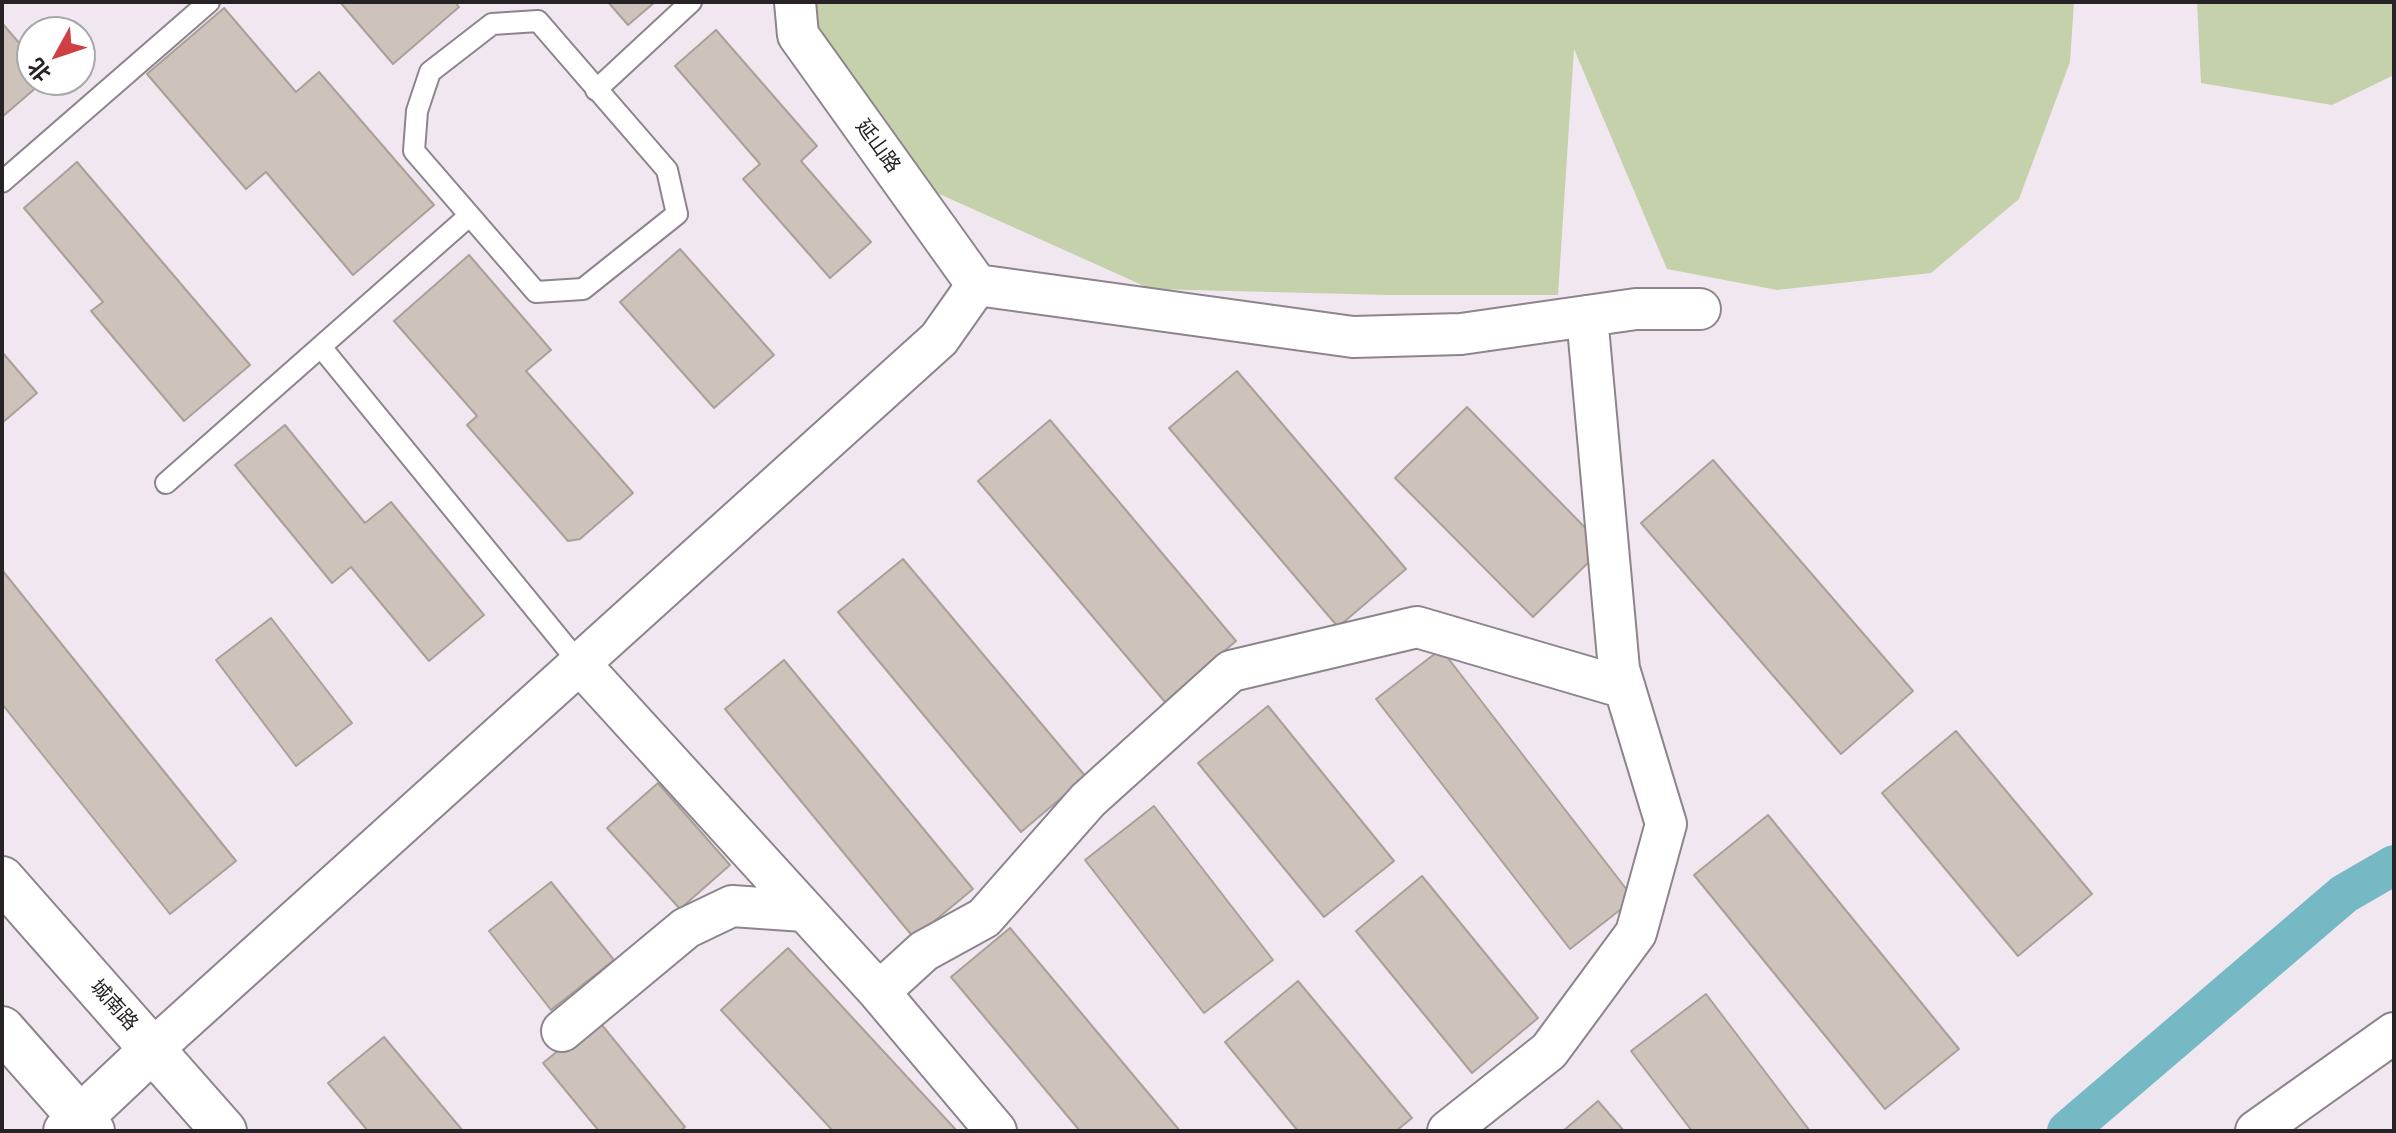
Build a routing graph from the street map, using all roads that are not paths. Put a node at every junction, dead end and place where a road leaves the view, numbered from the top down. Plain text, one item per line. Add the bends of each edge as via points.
1 (209, 2) edge
2 (691, 2) edge
3 (795, 2) edge
4 (596, 90) junction
5 (2, 182) edge
6 (469, 216) junction
7 (977, 285) junction
8 (1700, 309) dead end
9 (1587, 316) junction
10 (321, 347) junction
11 (166, 483) dead end
12 (580, 664) junction
13 (1625, 688) junction
14 (2, 879) edge
15 (804, 911) junction
16 (879, 992) junction
17 (2, 1029) edge
18 (562, 1031) dead end
19 (2394, 1033) edge
20 (153, 1049) junction
21 (79, 1127) edge
22 (224, 1131) edge
23 (996, 1131) edge
24 (1448, 1131) edge
25 (2256, 1131) edge

1 - 5 lane
2 - 4 lane
3 - 7 street, 延山路 via 798,35
4 - 6 lane via 538,21 492,24 430,72 417,111 414,151
4 - 6 lane via 667,170 677,214 583,289 536,292
6 - 10 lane
7 - 9 street via 1353,337 1461,334
7 - 12 street via 939,339
8 - 9 street
9 - 13 street via 1619,669
10 - 11 lane
10 - 12 lane
12 - 15 street
12 - 20 street
13 - 16 street via 1417,627 1231,671 1088,800 984,918 924,951
13 - 24 street via 1666,824 1636,933 1549,1051
14 - 20 main road, 城南路
15 - 16 street
15 - 18 street via 732,906 686,928
16 - 23 street
17 - 21 main road
19 - 25 street
20 - 21 main road
20 - 22 main road, 城南路

